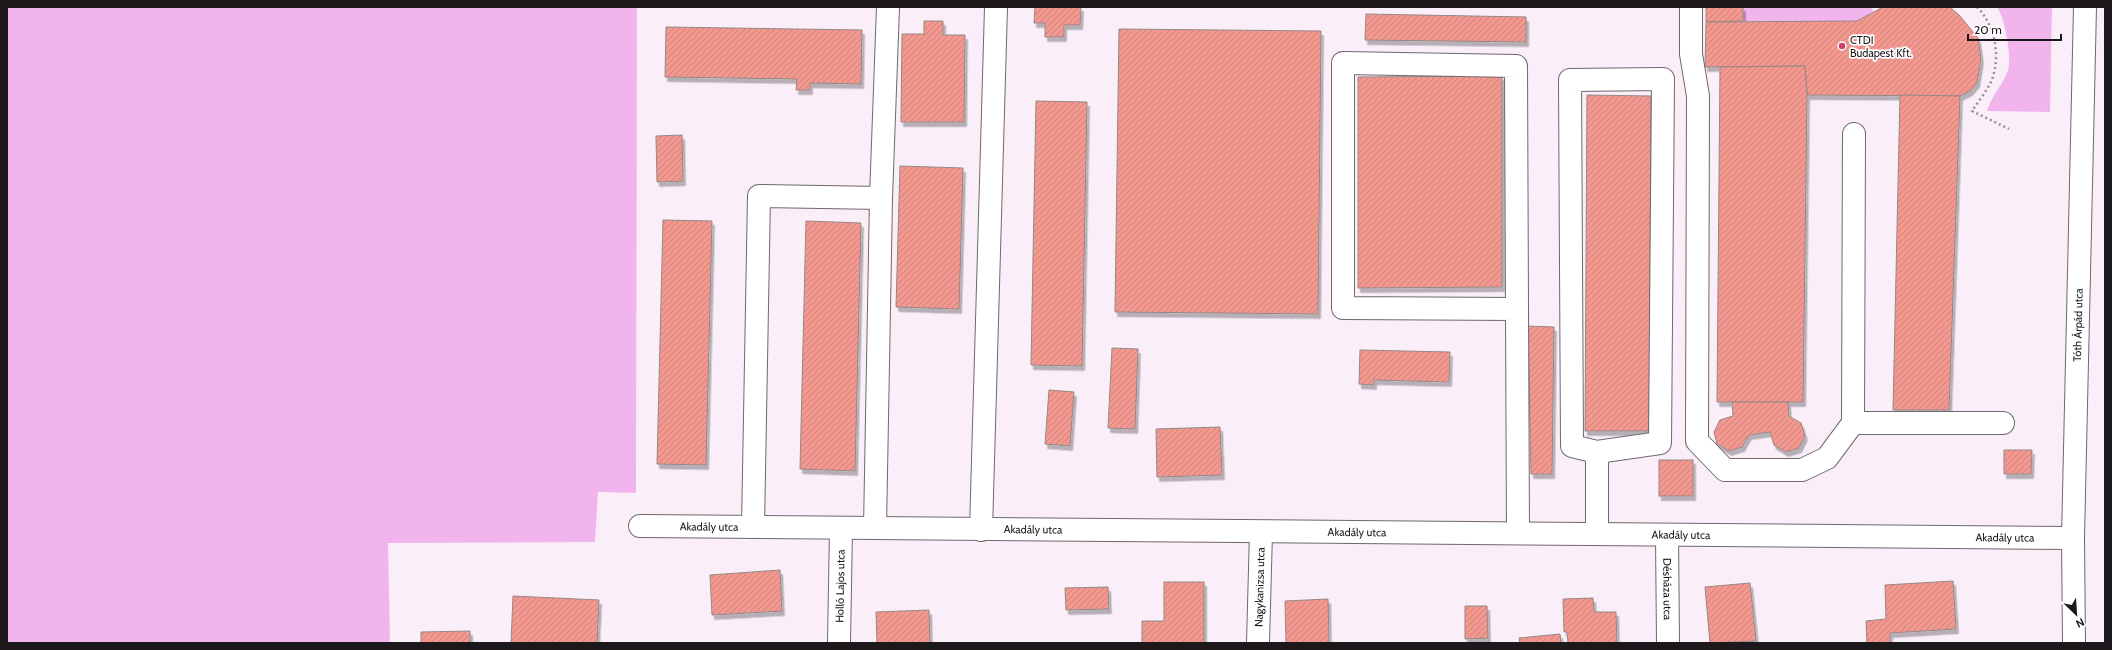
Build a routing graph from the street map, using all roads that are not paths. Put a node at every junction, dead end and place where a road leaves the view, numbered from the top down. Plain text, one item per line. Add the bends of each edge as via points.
1 (888, 7) edge
2 (996, 7) edge
3 (1691, 7) edge
4 (2085, 7) edge
5 (1854, 134) dead end
6 (881, 198) junction
7 (1517, 309) junction
8 (1853, 423) junction
9 (2003, 423) dead end
10 (1597, 452) junction
11 (640, 526) dead end
12 (753, 527) junction
13 (841, 528) junction
14 (875, 528) junction
15 (981, 530) junction
16 (1261, 532) junction
17 (1518, 533) junction
18 (1597, 534) junction
19 (1667, 535) junction
20 (2073, 538) junction
21 (839, 643) edge
22 (1258, 643) edge
23 (1668, 643) edge
24 (2074, 643) edge

1 - 6 street
2 - 15 street
3 - 8 street via 1691,54 1698,96 1697,441 1725,470 1802,470 1827,458
4 - 20 street, Tóth Árpád utca
5 - 8 street
6 - 12 street via 759,196
6 - 14 street
7 - 7 street via 1343,308 1343,63 1516,66
7 - 17 street
8 - 9 street
10 - 10 street via 1660,443 1663,79 1570,80 1572,446
10 - 18 street
11 - 12 street, Akadály utca
12 - 13 street, Akadály utca
13 - 14 street, Akadály utca
13 - 21 street, Holló Lajos utca
14 - 15 street, Akadály utca
15 - 16 street, Akadály utca
16 - 17 street, Akadály utca
16 - 22 street, Nagykanizsa utca
17 - 18 street, Akadály utca
18 - 19 street, Akadály utca
19 - 20 street, Akadály utca
19 - 23 street, Désháza utca
20 - 24 street, Tóth Árpád utca

